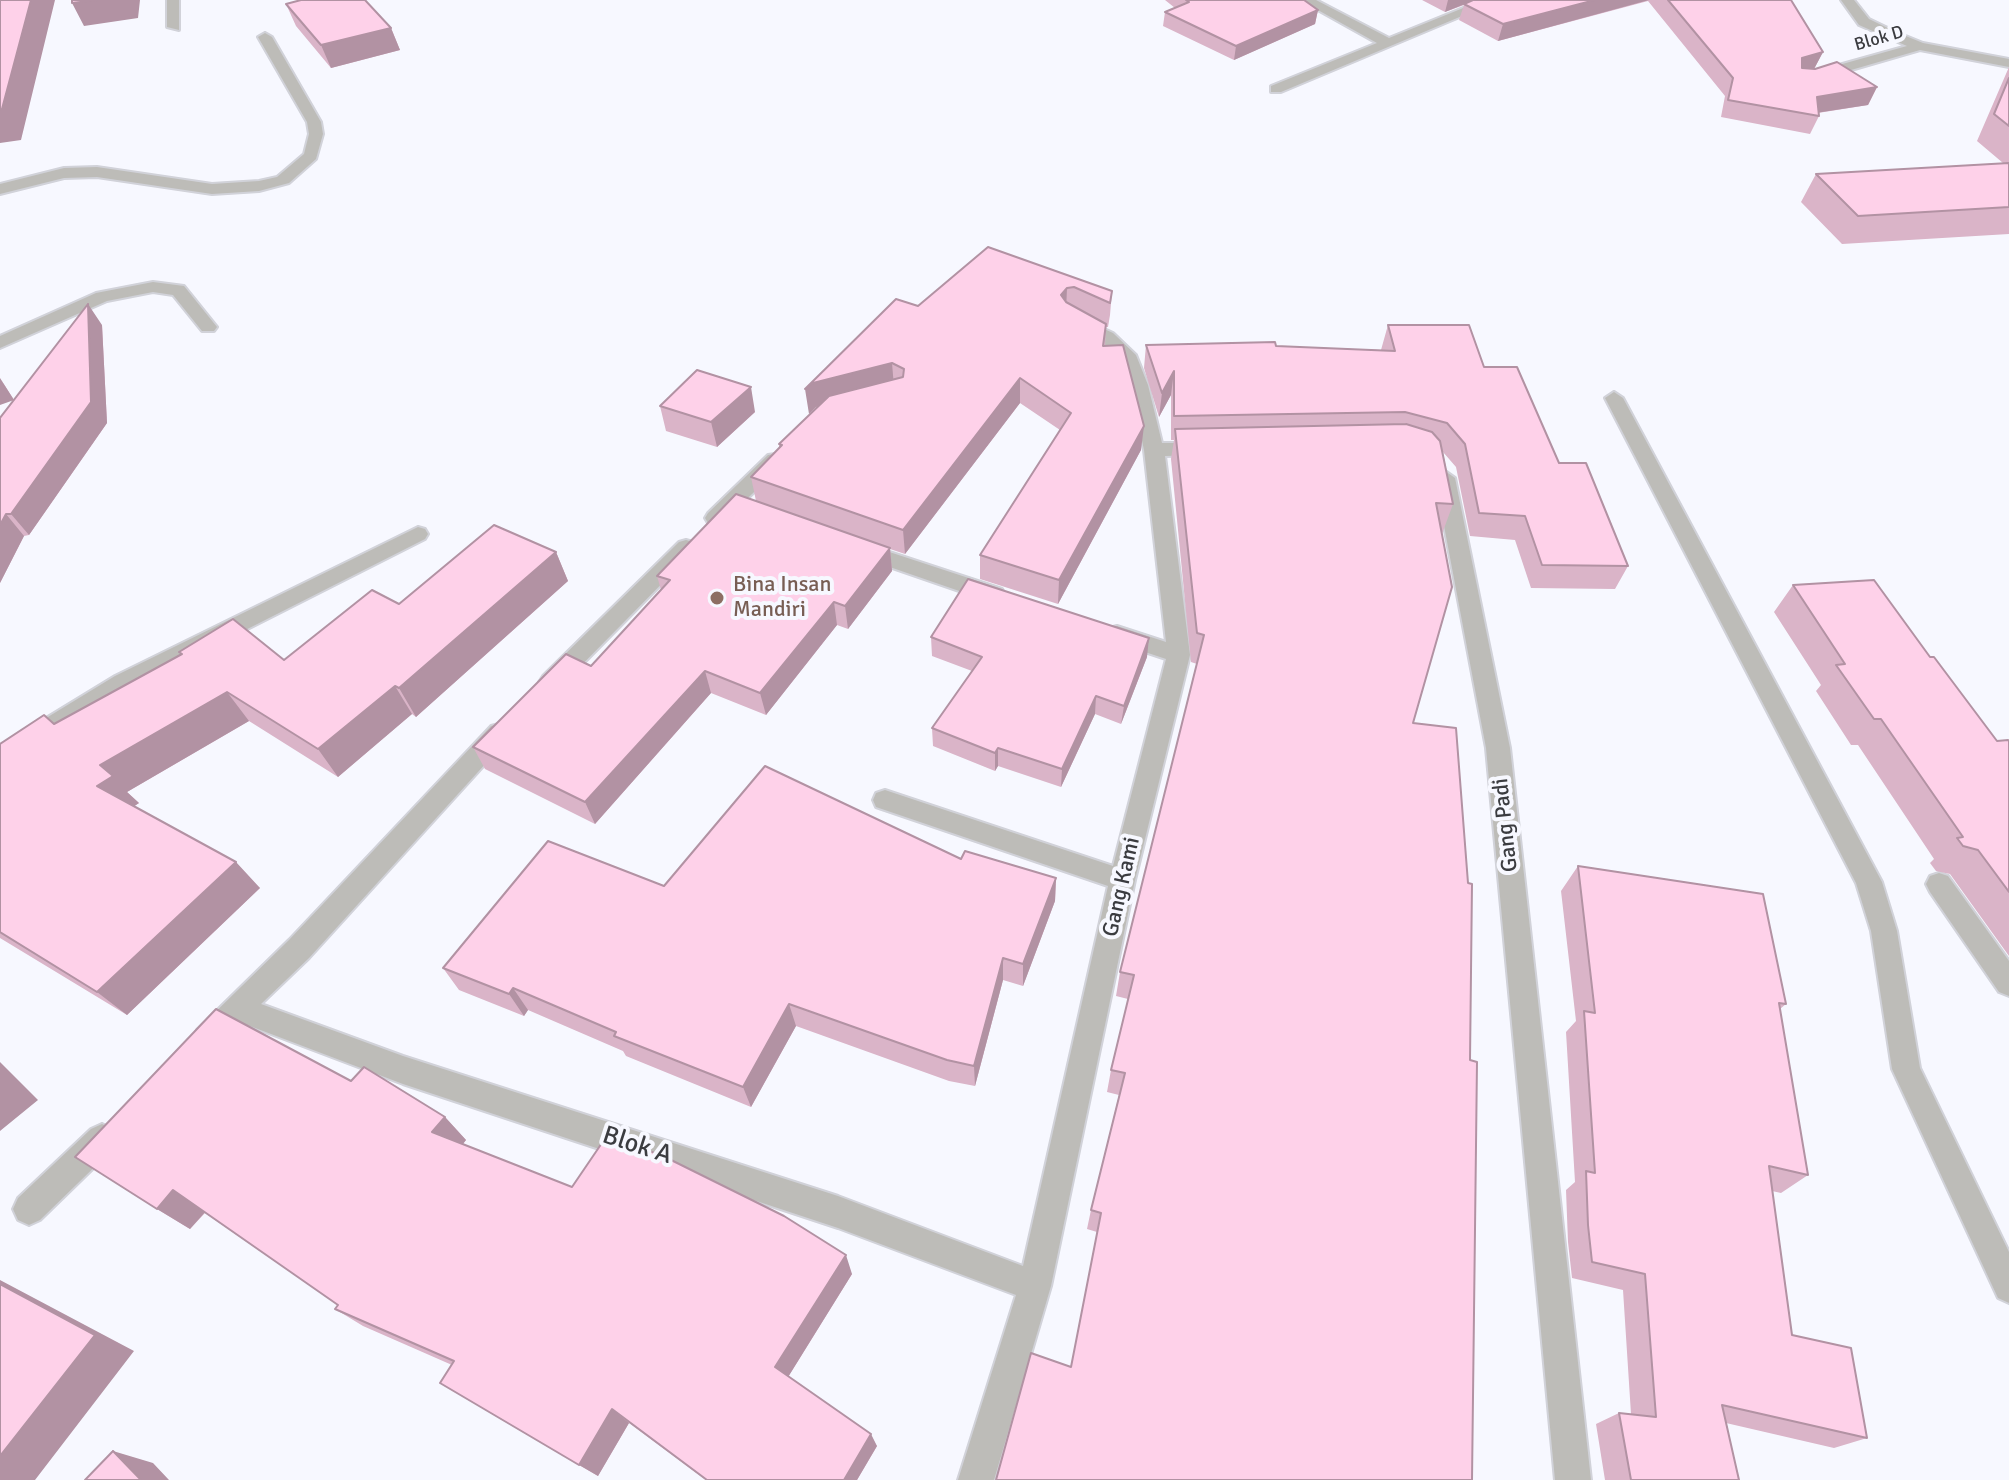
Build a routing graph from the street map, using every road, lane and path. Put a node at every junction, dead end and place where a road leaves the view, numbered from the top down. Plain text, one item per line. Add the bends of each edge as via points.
1 (173, 0) edge
2 (1306, 0) edge
3 (1494, 0) edge
4 (1847, 0) edge
5 (174, 27) dead end
6 (265, 37) dead end
7 (1388, 43) junction
8 (1920, 46) junction
9 (2009, 63) edge
10 (1801, 80) edge
11 (1276, 89) dead end
12 (0, 189) edge
13 (1072, 319) edge
14 (208, 327) dead end
15 (0, 343) edge
16 (1614, 398) dead end
17 (791, 443) edge
18 (1230, 449) edge
19 (1154, 450) junction
20 (1431, 455) edge
21 (730, 503) junction
22 (759, 514) edge
23 (418, 534) dead end
24 (846, 544) edge
25 (1020, 603) edge
26 (1092, 627) edge
27 (1179, 655) junction
28 (533, 700) edge
29 (511, 722) edge
30 (0, 768) edge
31 (885, 800) dead end
32 (1122, 880) junction
33 (1939, 884) dead end
34 (2009, 983) edge
35 (239, 1009) junction
36 (184, 1062) edge
37 (117, 1125) edge
38 (29, 1209) dead end
39 (1035, 1286) junction
40 (2009, 1287) edge
41 (976, 1480) edge
42 (1573, 1480) edge

1 - 5 street
2 - 7 street
3 - 7 street
4 - 8 street via 1864,22
6 - 12 street via 316,134 311,156 283,180 212,189 97,172 64,173
7 - 11 street
8 - 9 street
8 - 10 street, Blok D
13 - 19 street, Gang Kami via 1107,337 1127,355
14 - 15 street via 178,290 153,287 102,297
16 - 40 street via 1869,882 1884,931 1906,1069
17 - 21 street
18 - 19 street
19 - 27 street, Gang Kami
20 - 42 street, Gang Padi via 1443,468 1498,748
21 - 22 street
21 - 28 street
23 - 30 street via 123,682 28,741
24 - 25 street
26 - 27 street
27 - 32 street, Gang Kami
29 - 35 street
31 - 32 street
32 - 39 street, Gang Kami
33 - 34 street
35 - 36 street
35 - 39 street, Blok A via 403,1070 838,1212
37 - 38 street
39 - 41 street, Gang Kami

